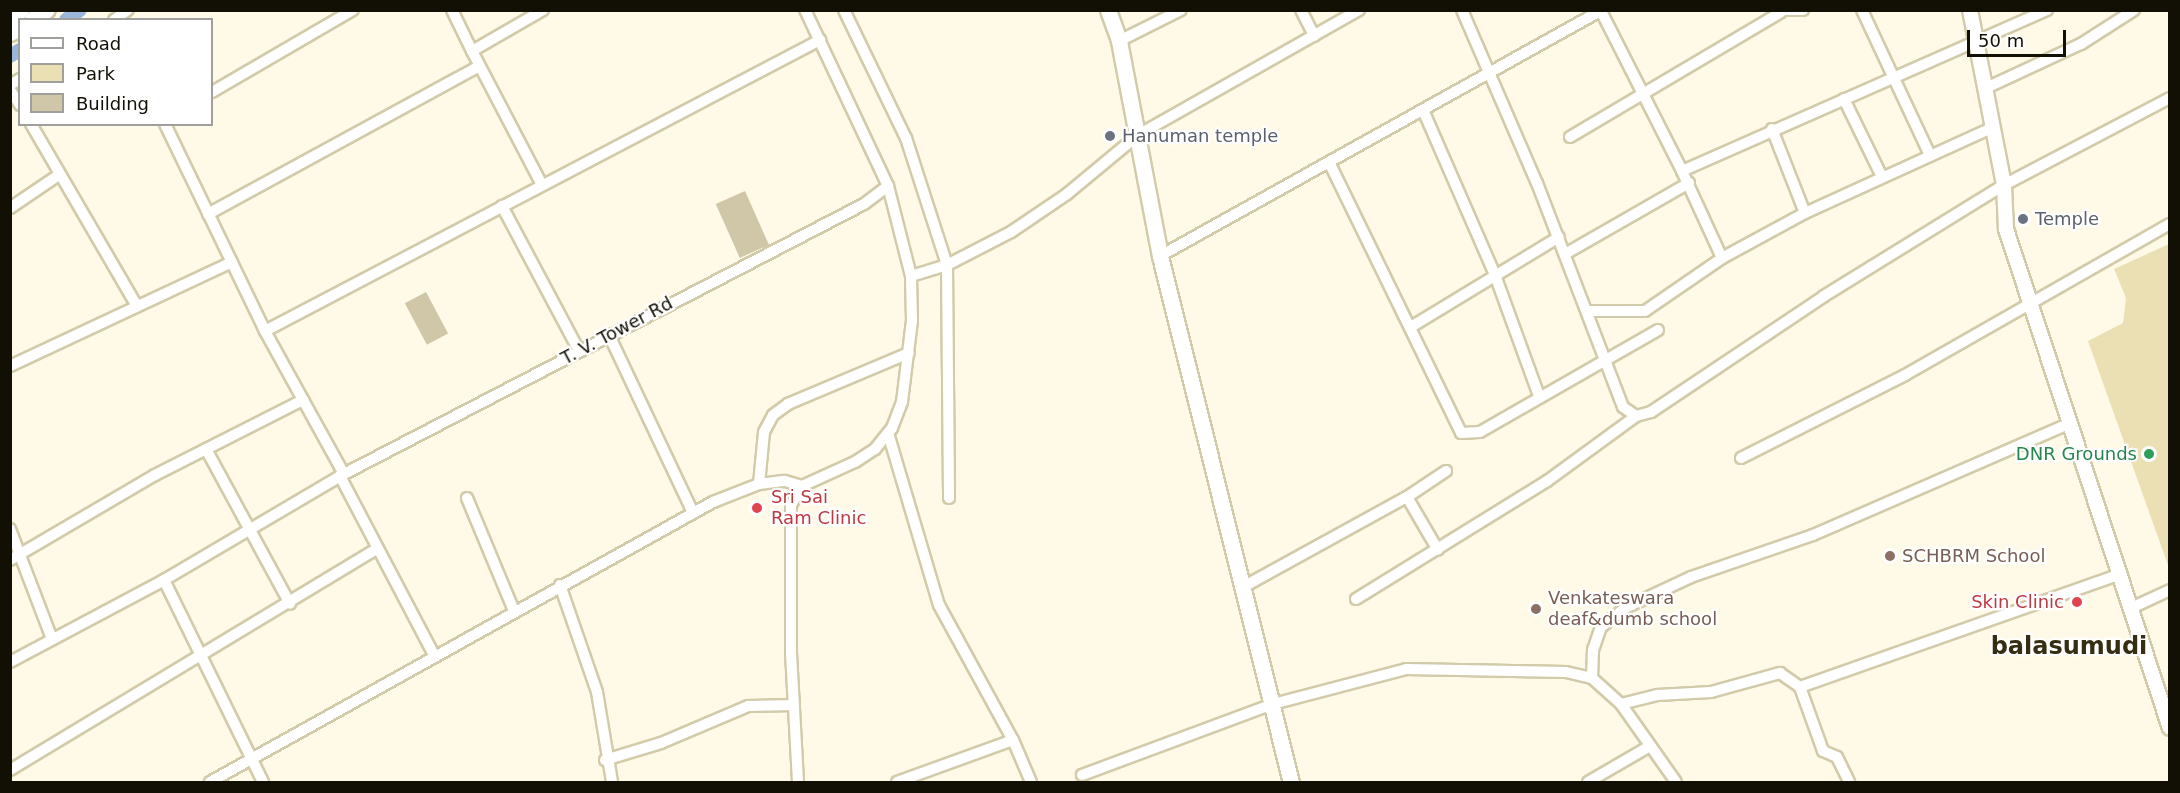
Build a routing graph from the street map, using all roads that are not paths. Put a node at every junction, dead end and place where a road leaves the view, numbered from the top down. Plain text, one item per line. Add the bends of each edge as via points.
1 (21, 10) edge
2 (353, 10) edge
3 (452, 10) edge
4 (543, 10) edge
5 (805, 10) edge
6 (844, 10) edge
7 (1108, 10) edge
8 (1181, 10) edge
9 (1301, 10) edge
10 (1359, 10) edge
11 (1462, 10) edge
12 (1803, 10) edge
13 (1862, 10) edge
14 (1970, 10) edge
15 (2047, 10) edge
16 (2134, 10) edge
17 (1601, 11) edge
18 (1780, 11) edge
19 (10, 17) edge
20 (1314, 36) junction
21 (820, 40) junction
22 (1119, 41) junction
23 (1978, 43) junction
24 (472, 51) junction
25 (479, 66) junction
26 (1492, 71) junction
27 (1892, 79) junction
28 (1986, 88) junction
29 (213, 91) edge
30 (1642, 98) junction
31 (2169, 98) edge
32 (1845, 99) junction
33 (1423, 110) junction
34 (32, 126) edge
35 (166, 126) edge
36 (1994, 127) junction
37 (1772, 129) junction
38 (1138, 135) junction
39 (1570, 137) dead end
40 (1929, 153) junction
41 (1329, 162) junction
42 (1682, 171) junction
43 (60, 174) junction
44 (1881, 175) junction
45 (1689, 183) junction
46 (542, 185) junction
47 (2004, 185) junction
48 (888, 186) junction
49 (502, 206) junction
50 (10, 208) edge
51 (1805, 213) junction
52 (208, 214) junction
53 (2169, 224) edge
54 (1559, 237) junction
55 (1565, 254) junction
56 (1160, 256) junction
57 (1722, 258) junction
58 (232, 262) junction
59 (947, 265) junction
60 (911, 276) junction
61 (1495, 276) junction
62 (2028, 302) junction
63 (137, 306) junction
64 (1587, 311) junction
65 (1411, 327) junction
66 (1658, 330) dead end
67 (265, 331) junction
68 (609, 335) junction
69 (579, 351) junction
70 (909, 353) junction
71 (1605, 359) junction
72 (10, 366) edge
73 (1539, 396) junction
74 (303, 400) junction
75 (1636, 416) junction
76 (2068, 424) junction
77 (888, 433) junction
78 (206, 449) junction
79 (1741, 458) dead end
80 (1446, 471) dead end
81 (342, 475) junction
82 (759, 484) junction
83 (802, 486) junction
84 (1407, 497) junction
85 (467, 498) dead end
86 (949, 498) dead end
87 (693, 513) junction
88 (10, 529) edge
89 (248, 531) junction
90 (377, 549) junction
91 (1438, 550) junction
92 (15, 557) edge
93 (2118, 575) junction
94 (164, 580) junction
95 (560, 585) junction
96 (1243, 587) junction
97 (2169, 590) edge
98 (1356, 599) dead end
99 (290, 604) junction
100 (2129, 609) junction
101 (514, 611) junction
102 (52, 639) junction
103 (203, 656) junction
104 (435, 657) junction
105 (10, 662) edge
106 (1592, 678) junction
107 (1800, 687) junction
108 (794, 705) junction
109 (1273, 705) junction
110 (1622, 705) junction
111 (2169, 728) edge
112 (1013, 740) junction
113 (1650, 746) junction
114 (255, 759) junction
115 (606, 760) junction
116 (10, 770) edge
117 (1082, 775) dead end
118 (798, 782) edge
119 (210, 783) edge
120 (263, 783) edge
121 (612, 783) edge
122 (897, 783) edge
123 (1030, 783) edge
124 (1291, 783) edge
125 (1588, 783) edge
126 (1676, 783) edge
127 (1849, 783) edge

1 - 19 main road
2 - 29 street
3 - 24 street
4 - 24 street
5 - 21 street
6 - 59 street via 906,138
7 - 22 main road
8 - 22 street
9 - 20 street
10 - 20 street
11 - 26 street
12 - 18 street
13 - 27 street
14 - 23 street
15 - 23 street
16 - 28 street via 2081,44
17 - 26 street
17 - 30 street
18 - 30 street
20 - 38 street
21 - 46 street
21 - 48 street
22 - 38 main road
23 - 27 street
23 - 28 street
24 - 25 street
25 - 46 street
25 - 52 street
26 - 33 street
26 - 54 street
27 - 32 street
27 - 40 street
28 - 36 street
30 - 39 street
30 - 42 street
31 - 47 street
32 - 37 street
32 - 44 street
33 - 41 street
33 - 61 street
34 - 43 street
35 - 52 street
36 - 40 street
36 - 47 street
37 - 42 street
37 - 51 street
38 - 56 main road
38 - 59 street via 1067,194 1011,232
40 - 44 street
41 - 56 street
41 - 65 street
42 - 45 street
43 - 50 street
43 - 63 street
44 - 51 street
45 - 55 street
45 - 57 street
46 - 49 street
47 - 62 street via 2006,228
47 - 75 street via 1824,296 1651,412
48 - 60 street
48 - 68 street, T. V. Tower Rd via 864,204
49 - 67 street
49 - 69 street
51 - 57 street
52 - 58 street
53 - 62 street
54 - 55 street
54 - 61 street
55 - 64 street
56 - 96 main road
57 - 64 street via 1645,311
58 - 63 street
58 - 67 street
59 - 60 street
59 - 86 street
60 - 70 street
61 - 65 street
61 - 73 street
62 - 76 street
62 - 79 street via 1905,375
63 - 72 street
64 - 71 street
65 - 73 street via 1461,433 1480,432
66 - 71 street
67 - 74 street
68 - 69 street, T. V. Tower Rd
68 - 87 street
69 - 81 street, T. V. Tower Rd
70 - 77 street via 902,402
70 - 82 street via 788,404 772,415 764,432
71 - 73 street
71 - 75 street via 1623,407
74 - 78 street
74 - 81 street
75 - 91 street via 1547,481
76 - 93 street
76 - 106 street via 1814,535 1691,578 1625,608 1601,627 1593,650
77 - 83 street via 855,462
77 - 112 street via 939,605
78 - 89 street
78 - 92 street
80 - 84 street
81 - 89 street, T. V. Tower Rd
81 - 90 street
82 - 83 street via 785,481
82 - 87 street
83 - 108 street via 791,505 789,540
84 - 91 street
84 - 96 street
85 - 101 street
87 - 95 street
88 - 92 street
89 - 94 street, T. V. Tower Rd
89 - 99 street
90 - 99 street
90 - 104 street
91 - 98 street
92 - 102 street
93 - 100 street
93 - 107 street
94 - 102 street, T. V. Tower Rd
94 - 103 street
95 - 101 street
95 - 115 street via 597,692
96 - 109 main road
97 - 100 street
99 - 103 street
100 - 111 street
101 - 104 street
102 - 105 street, T. V. Tower Rd
103 - 114 street
103 - 116 street
104 - 114 street
106 - 109 street via 1566,672 1399,669
106 - 110 street
107 - 110 street via 1780,674 1711,692 1658,695
107 - 127 street via 1823,751 1837,757
108 - 115 street via 748,706 661,743
108 - 118 street
109 - 117 street
109 - 124 main road
110 - 113 street
112 - 122 street
112 - 123 street
113 - 125 street
113 - 126 street
114 - 119 street
114 - 120 street
115 - 121 street

